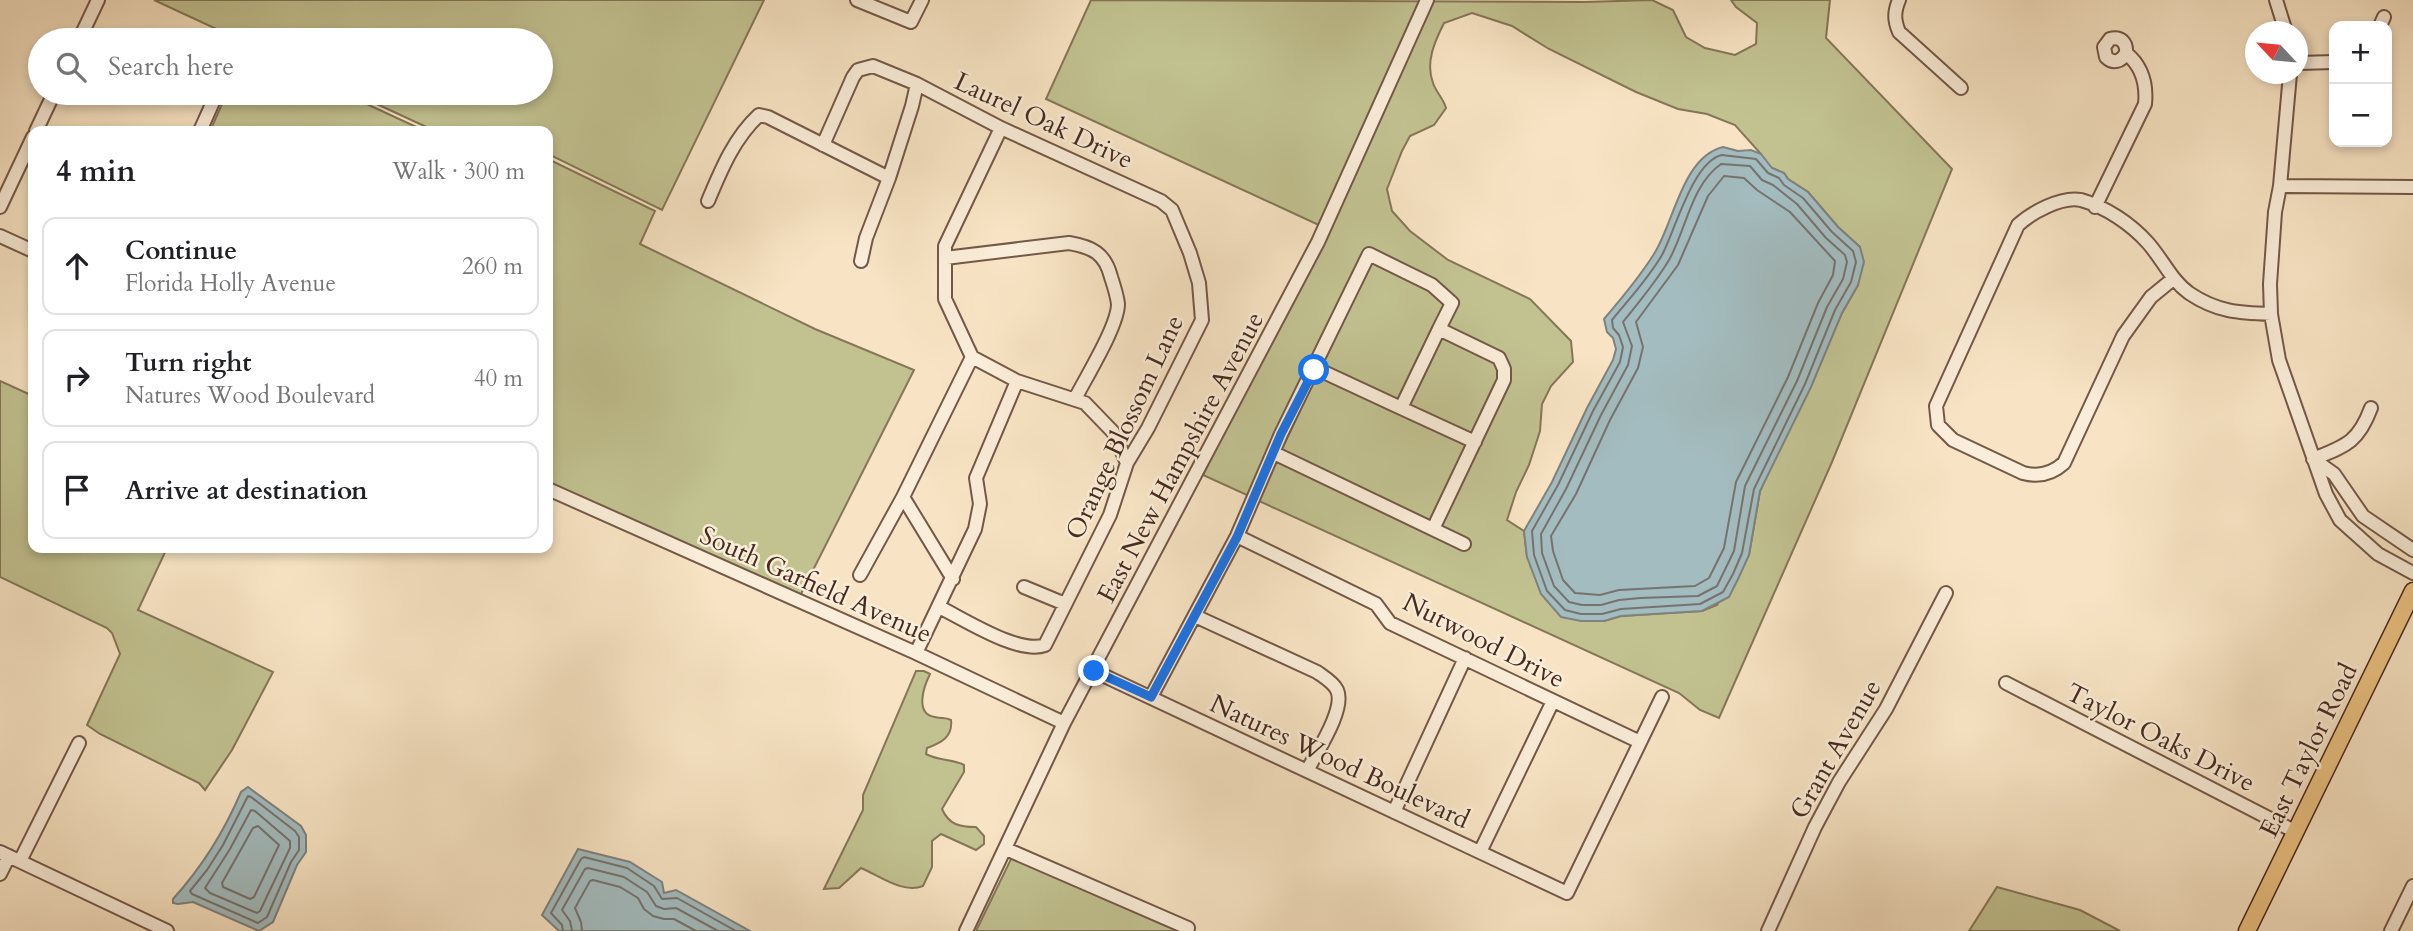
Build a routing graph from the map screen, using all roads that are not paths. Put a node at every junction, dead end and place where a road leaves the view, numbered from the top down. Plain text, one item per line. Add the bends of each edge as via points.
1 (98, 0) edge
2 (857, 0) edge
3 (922, 0) edge
4 (1427, 0) edge
5 (1899, 0) edge
6 (2276, 0) edge
7 (2283, 21) edge
8 (85, 28) edge
9 (2126, 53) dead end
10 (2329, 62) edge
11 (2308, 63) edge
12 (917, 84) junction
13 (2289, 84) edge
14 (1961, 88) dead end
15 (48, 105) edge
16 (212, 105) edge
17 (38, 126) edge
18 (202, 126) edge
19 (1001, 128) junction
20 (823, 145) junction
21 (28, 148) edge
22 (889, 178) junction
23 (2280, 186) junction
24 (2413, 187) edge
25 (708, 201) dead end
26 (0, 207) edge
27 (2095, 207) junction
28 (0, 236) edge
29 (28, 249) edge
30 (1190, 253) joint
31 (945, 258) junction
32 (861, 261) dead end
33 (2174, 279) junction
34 (2271, 314) junction
35 (1439, 329) junction
36 (972, 357) junction
37 (1315, 368) junction
38 (1017, 381) junction
39 (1075, 399) junction
40 (1401, 408) junction
41 (2371, 408) dead end
42 (1475, 442) junction
43 (1274, 453) junction
44 (2313, 459) junction
45 (1127, 463) junction
46 (553, 491) edge
47 (903, 496) junction
48 (1433, 529) junction
49 (1237, 537) junction
50 (1464, 544) dead end
51 (2413, 550) edge
52 (2413, 573) edge
53 (860, 575) dead end
54 (953, 579) junction
55 (1024, 587) dead end
56 (2413, 591) edge
57 (1946, 593) dead end
58 (1065, 604) junction
59 (939, 607) junction
60 (1195, 615) junction
61 (916, 653) junction
62 (1465, 658) junction
63 (1094, 671) junction
64 (2006, 683) dead end
65 (1151, 697) junction
66 (1662, 697) dead end
67 (1553, 701) junction
68 (1065, 723) junction
69 (1640, 742) junction
70 (79, 743) dead end
71 (1307, 771) junction
72 (1394, 812) junction
73 (2296, 832) junction
74 (1006, 849) junction
75 (1480, 852) junction
76 (9, 856) edge
77 (0, 874) edge
78 (2413, 886) edge
79 (1188, 928) dead end
80 (167, 931) edge
81 (966, 931) edge
82 (1768, 931) edge
83 (2247, 931) edge
84 (2391, 931) edge

1 - 8 street
2 - 3 street via 911,22
4 - 63 street, East New Hampshire Avenue via 1318,242
5 - 14 street via 1894,20 1899,32
6 - 7 street
9 - 27 street via 2138,63 2145,104
10 - 11 street
12 - 19 street, Laurel Oak Drive
12 - 20 street, Laurel Oak Drive via 873,66 858,70
12 - 22 street
13 - 23 street
15 - 17 street
16 - 18 street
19 - 30 street, Laurel Oak Drive via 1161,201 1172,210
19 - 31 street via 945,246
20 - 22 street
20 - 25 street via 759,115 724,164
21 - 26 street
22 - 32 street
23 - 24 street
23 - 34 street
27 - 33 street via 2133,226
27 - 33 street via 2079,200 2058,203 2036,211 2018,226 1936,406 1938,425 1953,440 2023,473 2034,476 2056,470 2064,463 2123,336 2151,297
28 - 29 street
30 - 45 street, Orange Blossom Lane via 1199,283 1202,320
31 - 36 street via 945,299
31 - 39 street via 1069,243 1099,252 1108,264 1118,303 1116,318
33 - 34 street via 2219,310
34 - 44 street via 2279,360
35 - 37 street via 1451,303 1432,285 1369,254
35 - 40 street
35 - 42 street via 1499,358 1504,369 1504,380
36 - 38 street
36 - 47 street
37 - 40 street
37 - 43 street
38 - 39 street
38 - 54 street via 976,478 980,504 975,529
39 - 45 street via 1092,409 1113,432
40 - 42 street
41 - 44 street via 2363,429 2344,447
42 - 48 street
43 - 48 street
43 - 49 street
44 - 51 street via 2334,474 2363,516
44 - 52 street via 2340,520 2378,554
45 - 58 street, Orange Blossom Lane via 1110,515
46 - 61 street, South Garfield Avenue
47 - 53 street
47 - 54 street
48 - 50 street
49 - 60 street
49 - 62 street, Nutwood Drive via 1376,604 1390,623
54 - 59 street
55 - 58 street
56 - 73 main road, East Taylor Road
57 - 82 street, Grant Avenue via 1886,709 1815,827
58 - 59 street, Orange Blossom Lane via 1045,645 1037,648 1018,646
59 - 61 street
60 - 65 street
60 - 71 street via 1332,682 1339,699 1335,719
61 - 68 street, South Garfield Avenue
62 - 67 street, Nutwood Drive
62 - 72 street
63 - 65 street, Natures Wood Boulevard
63 - 68 street, East New Hampshire Avenue
64 - 73 street, Taylor Oaks Drive
65 - 71 street, Natures Wood Boulevard
66 - 69 street
67 - 69 street, Nutwood Drive
67 - 75 street
68 - 74 street, East New Hampshire Avenue
69 - 75 street, Natures Wood Boulevard via 1567,893
70 - 76 street
71 - 72 street, Natures Wood Boulevard
72 - 75 street, Natures Wood Boulevard
73 - 83 main road, East Taylor Road
74 - 79 street
74 - 81 street, East New Hampshire Avenue
76 - 77 street
76 - 80 street
78 - 84 street

